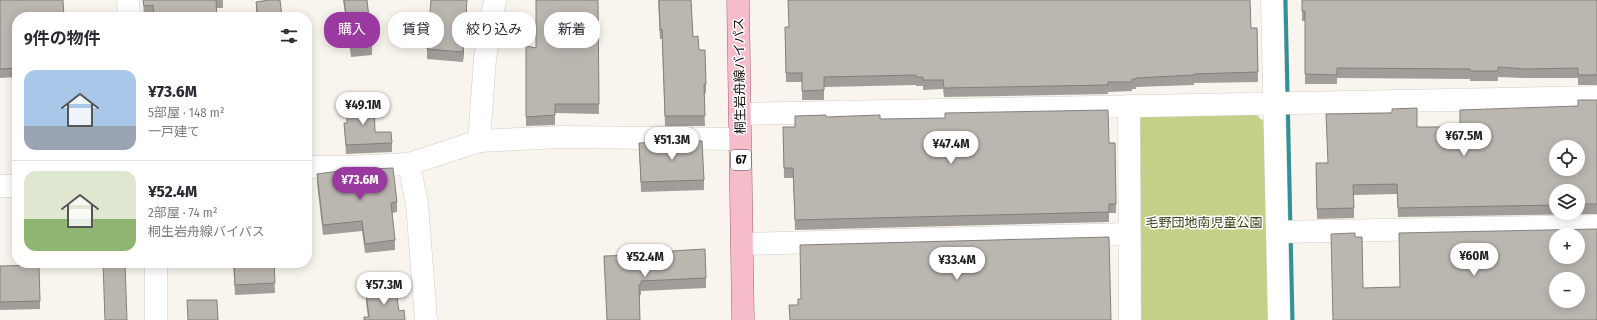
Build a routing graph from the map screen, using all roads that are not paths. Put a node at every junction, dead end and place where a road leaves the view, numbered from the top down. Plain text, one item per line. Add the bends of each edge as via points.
1 (128, 0) edge
2 (495, 0) edge
3 (738, 0) edge
4 (1272, 0) edge
5 (129, 12) edge
6 (1597, 97) edge
7 (1274, 103) junction
8 (1129, 106) junction
9 (740, 114) junction
10 (740, 139) junction
11 (479, 141) junction
12 (409, 164) junction
13 (312, 167) edge
14 (0, 186) edge
15 (12, 186) edge
16 (1597, 226) edge
17 (1276, 232) junction
18 (1129, 234) junction
19 (742, 244) junction
20 (156, 268) edge
21 (156, 320) edge
22 (426, 320) edge
23 (743, 320) edge
24 (1130, 320) edge
25 (1279, 320) edge

1 - 5 street
2 - 11 street via 485,59
3 - 9 main road, 桐生岩舟線バイパス / 67
4 - 7 street
6 - 7 street
7 - 8 street
7 - 17 street
8 - 9 street
8 - 18 street
9 - 10 main road, 桐生岩舟線バイパス / 67
10 - 11 street via 562,137
10 - 19 main road, 桐生岩舟線バイパス / 67
11 - 12 street
12 - 13 street
12 - 22 street via 417,204
14 - 15 street
16 - 17 street
17 - 25 street
18 - 19 street
18 - 24 street
19 - 23 main road, 桐生岩舟線バイパス / 67
20 - 21 street

